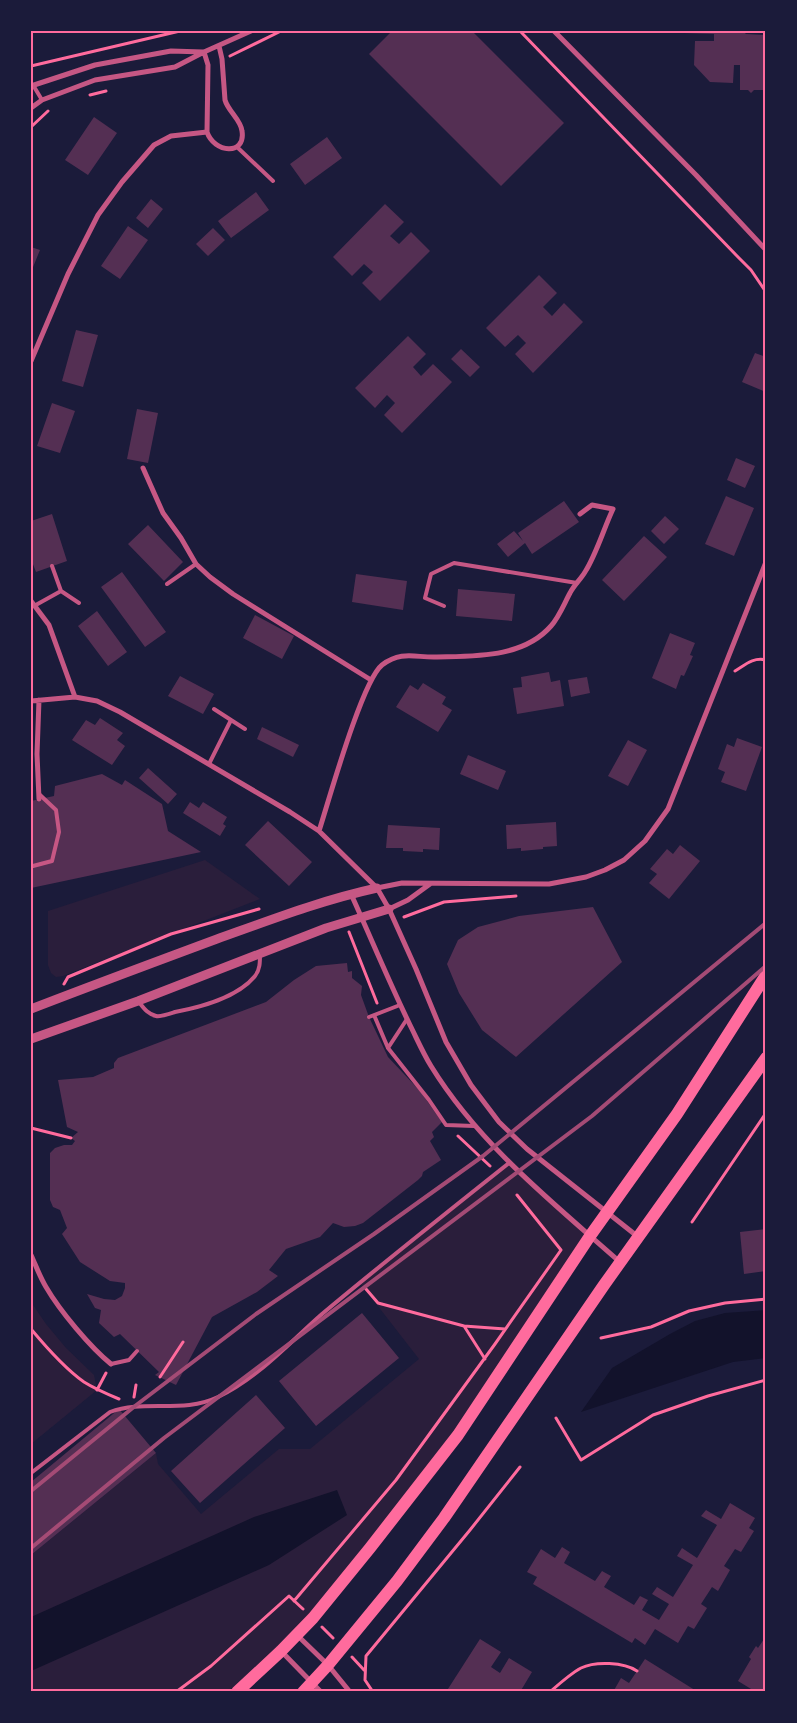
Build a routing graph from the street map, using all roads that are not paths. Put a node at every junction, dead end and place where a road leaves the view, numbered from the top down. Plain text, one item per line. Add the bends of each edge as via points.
1 (250, 31) edge
2 (554, 31) edge
3 (219, 46) junction
4 (204, 52) junction
5 (32, 86) edge
6 (42, 100) junction
7 (31, 108) edge
8 (207, 132) junction
9 (237, 146) junction
10 (273, 182) dead end
11 (766, 250) edge
12 (31, 361) edge
13 (143, 468) dead end
14 (580, 514) dead end
15 (766, 562) edge
16 (196, 564) junction
17 (52, 566) dead end
18 (577, 583) junction
19 (167, 584) dead end
20 (61, 591) junction
21 (79, 603) dead end
22 (33, 604) edge
23 (444, 606) dead end
24 (371, 680) junction
25 (75, 697) junction
26 (31, 700) edge
27 (38, 700) junction
28 (214, 709) dead end
29 (231, 720) junction
30 (245, 729) dead end
31 (209, 764) junction
32 (39, 797) joint
33 (319, 831) junction
34 (33, 866) dead end
35 (430, 884) junction
36 (377, 888) junction
37 (351, 894) junction
38 (389, 909) junction
39 (362, 918) junction
40 (260, 953) junction
41 (766, 975) edge
42 (138, 1001) junction
43 (400, 1005) junction
44 (31, 1009) edge
45 (374, 1014) junction
46 (368, 1017) dead end
47 (407, 1019) junction
48 (31, 1039) edge
49 (388, 1048) junction
50 (766, 1058) edge
51 (474, 1126) junction
52 (509, 1163) junction
53 (606, 1213) junction
54 (590, 1236) junction
55 (638, 1237) junction
56 (31, 1255) edge
57 (620, 1262) junction
58 (137, 1351) dead end
59 (111, 1364) joint
60 (31, 1473) edge
61 (297, 1635) junction
62 (281, 1651) junction
63 (328, 1665) junction
64 (312, 1682) junction
65 (237, 1692) edge
66 (303, 1692) edge
67 (321, 1692) edge
68 (350, 1692) edge

1 - 3 street
2 - 11 street
3 - 4 street
3 - 9 street via 225,100 242,130 242,140
4 - 5 street via 171,52 95,65
4 - 6 street via 176,67 95,80
4 - 8 street via 208,65
5 - 6 lane
6 - 7 street
8 - 9 street via 219,148
8 - 12 street via 171,136 154,145 122,182 98,215 68,274
9 - 10 lane
13 - 16 street via 164,513
14 - 18 street via 592,506 613,509 586,571
15 - 35 street via 668,809 646,841 624,860 586,877 549,884
16 - 19 lane
16 - 24 street via 233,594
17 - 20 lane
18 - 23 lane via 454,563 431,574 425,598
18 - 24 street via 551,626 534,640 482,655 432,658 411,654 394,658 381,666
20 - 21 lane
20 - 22 lane
22 - 25 street via 48,625
24 - 33 street
25 - 27 street
25 - 31 street via 97,701 120,712
26 - 27 street
27 - 32 street
28 - 29 lane
29 - 30 lane
29 - 31 lane
31 - 33 street
32 - 34 lane via 56,810 59,832 52,861
33 - 36 street
35 - 36 street via 402,883
35 - 38 street
36 - 37 street
36 - 38 street
37 - 39 street
37 - 44 street via 262,922
38 - 39 street
38 - 53 street via 446,1042 471,1085 499,1122 526,1149
39 - 40 street
39 - 43 street
40 - 42 street
40 - 42 lane via 260,965 254,976 237,991 217,1000 157,1016 147,1012
41 - 53 main road via 678,1114
42 - 48 street
43 - 45 lane
43 - 47 street
45 - 46 lane
45 - 49 lane
47 - 49 lane
47 - 51 street via 430,1065
49 - 51 lane via 446,1125
50 - 55 main road
51 - 52 street
52 - 54 street
52 - 60 lane via 360,1283 244,1383 217,1398 188,1406 130,1407 110,1412
53 - 54 main road
53 - 55 street
54 - 57 street
54 - 61 main road via 458,1435
55 - 57 main road
56 - 59 street via 57,1305
57 - 63 main road via 444,1518
58 - 59 lane via 129,1360
61 - 62 main road
61 - 63 street
62 - 64 street
62 - 65 main road
63 - 64 main road
63 - 68 street
64 - 66 main road
64 - 67 street

